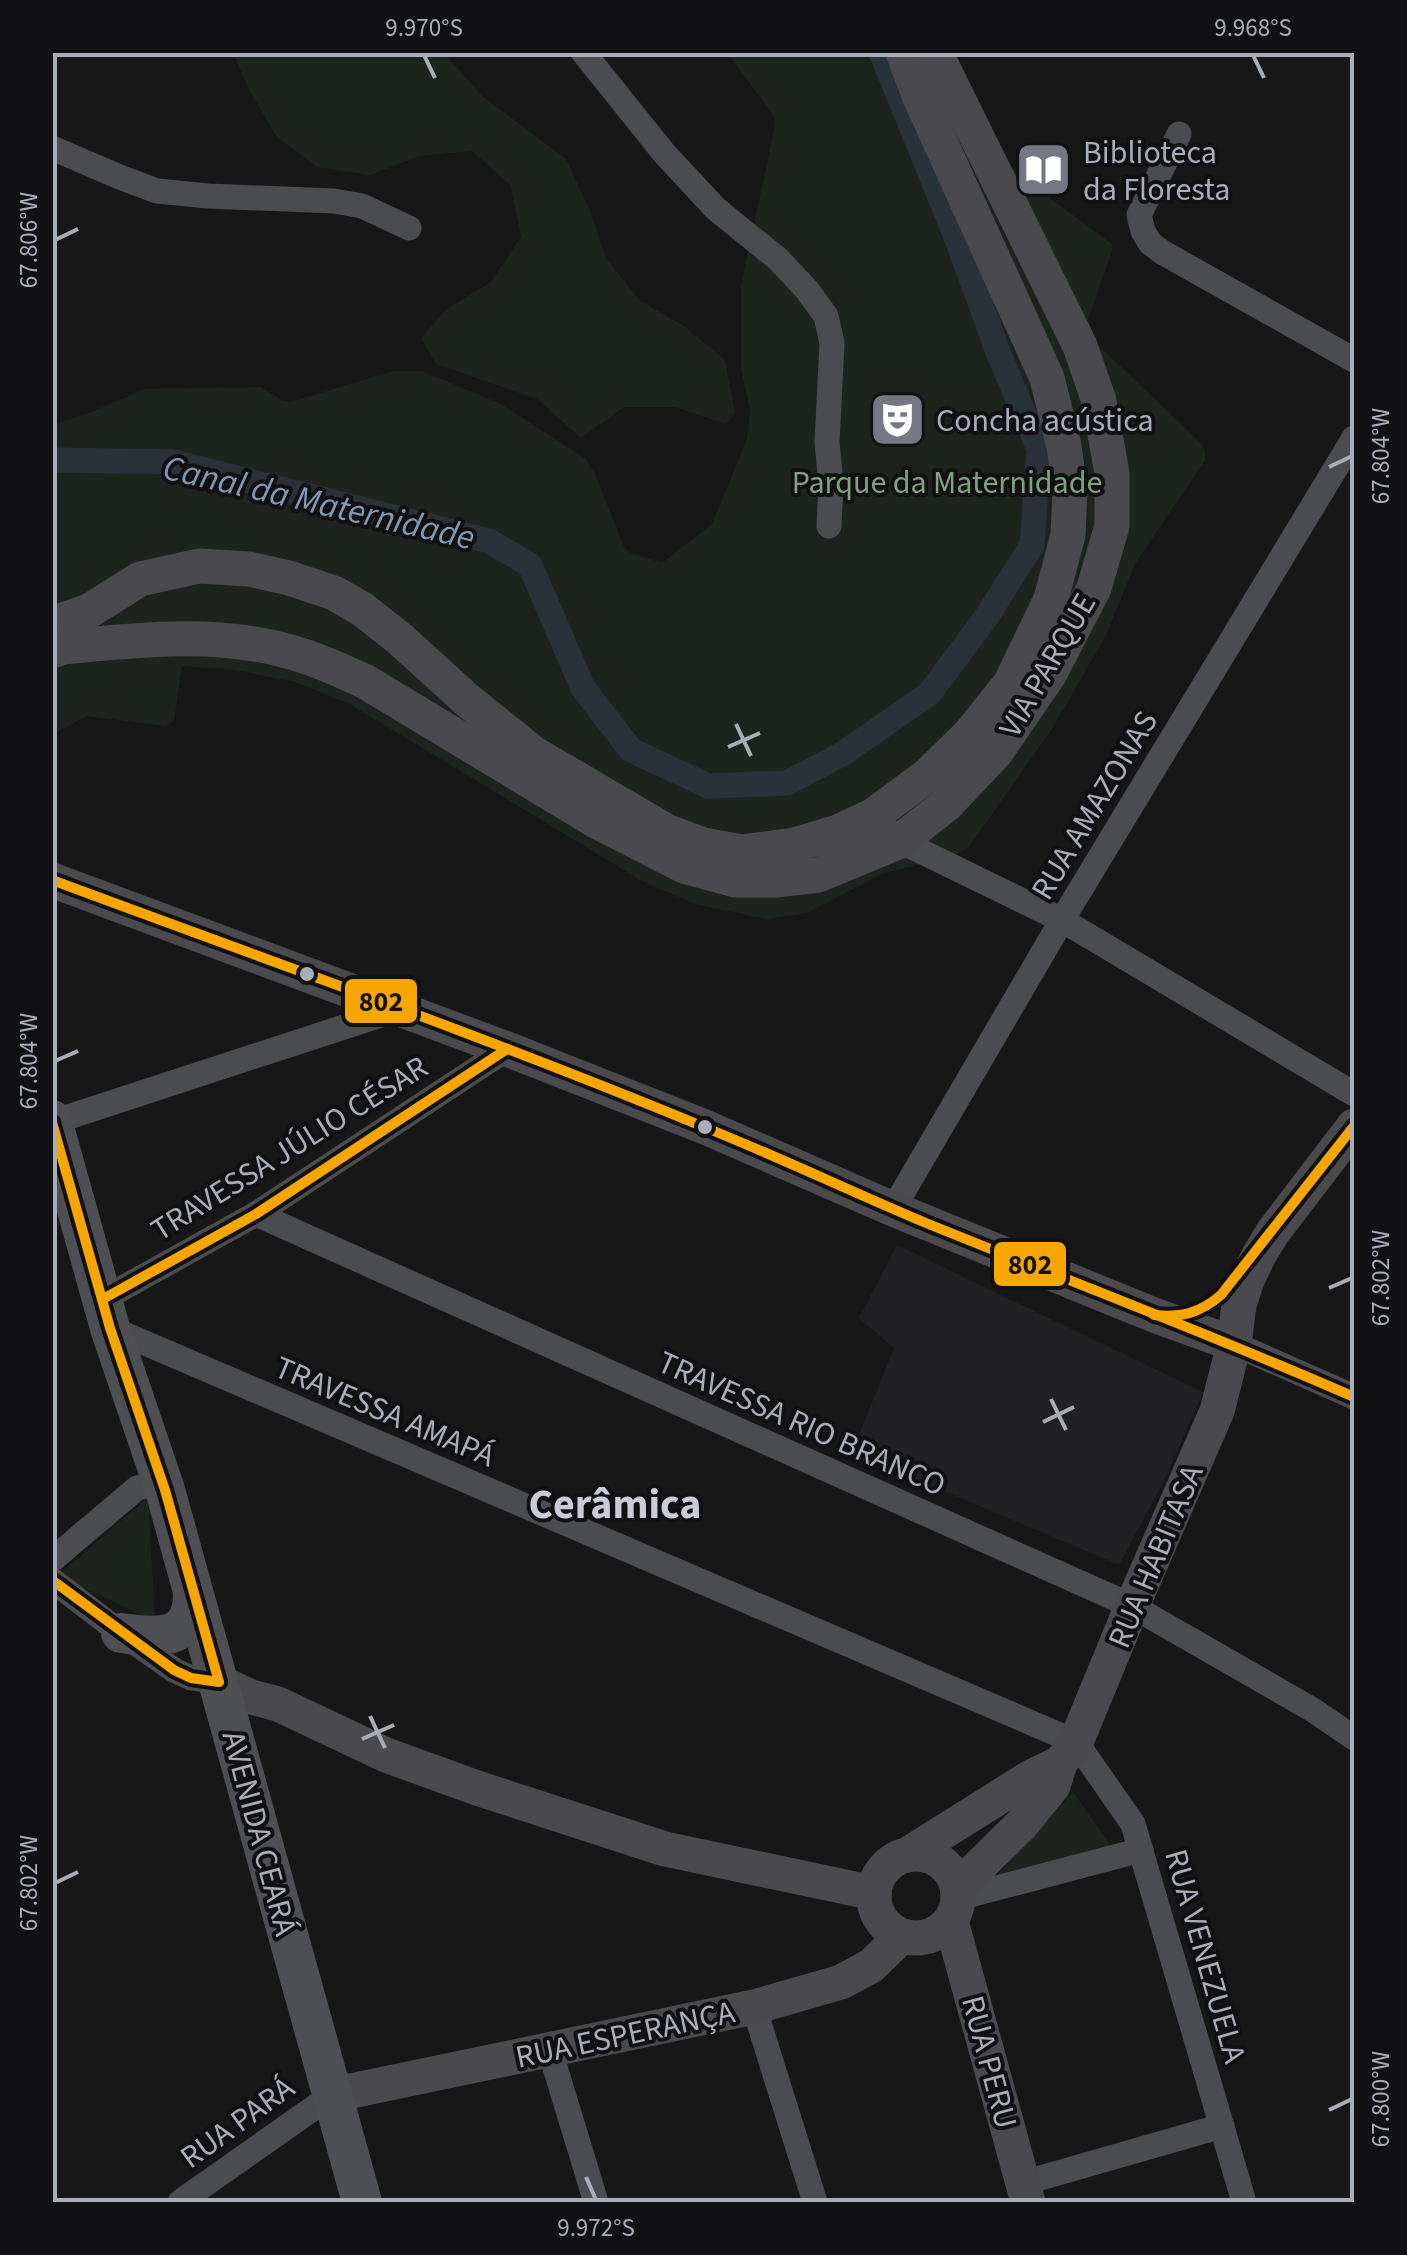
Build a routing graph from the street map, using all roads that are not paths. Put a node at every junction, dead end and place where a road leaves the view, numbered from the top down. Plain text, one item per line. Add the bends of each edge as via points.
1 (582, 52) edge
2 (904, 52) edge
3 (935, 52) edge
4 (1179, 134) dead end
5 (52, 148) edge
6 (409, 228) dead end
7 (1354, 360) edge
8 (1354, 438) edge
9 (829, 526) dead end
10 (140, 579) junction
11 (52, 621) edge
12 (151, 639) junction
13 (52, 651) edge
14 (874, 815) junction
15 (900, 840) junction
16 (52, 880) edge
17 (1062, 920) junction
18 (399, 1008) junction
19 (508, 1048) junction
20 (1354, 1094) edge
21 (53, 1121) edge
22 (1354, 1126) edge
23 (893, 1209) junction
24 (256, 1214) junction
25 (1273, 1232) junction
26 (107, 1313) junction
27 (1154, 1315) junction
28 (1234, 1344) junction
29 (1354, 1397) edge
30 (165, 1490) junction
31 (52, 1560) edge
32 (52, 1580) edge
33 (193, 1594) junction
34 (1132, 1606) junction
35 (121, 1633) junction
36 (218, 1682) junction
37 (1354, 1738) edge
38 (1068, 1752) junction
39 (1141, 1850) junction
40 (910, 1854) junction
41 (874, 1894) junction
42 (956, 1902) junction
43 (902, 1936) junction
44 (754, 2006) junction
45 (550, 2051) junction
46 (332, 2095) junction
47 (1222, 2126) junction
48 (1026, 2193) edge
49 (180, 2202) edge
50 (362, 2202) edge
51 (596, 2202) edge
52 (815, 2202) edge
53 (1244, 2202) edge

1 - 9 street via 664,153 716,209 778,260 826,316 832,343
2 - 14 street, VIA PARQUE via 1047,378 1070,490 1068,534 1050,599 1010,684 928,776
3 - 15 street, VIA PARQUE via 1080,346 1112,473 1112,526 1094,588 1050,673 996,752
4 - 7 street via 1140,214 1150,243
5 - 6 street via 157,190 334,200
8 - 17 street, RUA AMAZONAS
10 - 11 street, VIA PARQUE via 88,611
10 - 12 street via 130,597 131,613 136,628
10 - 14 street, VIA PARQUE via 199,566 249,569 334,594 400,638 533,753 702,845 742,852 794,845
12 - 13 street, VIA PARQUE
12 - 15 street, VIA PARQUE via 237,642 326,664 598,822 684,866 736,880 818,875
14 - 15 street
15 - 17 street
16 - 18 street
17 - 20 street
17 - 23 street, RUA AMAZONAS
18 - 19 street
18 - 21 street
19 - 23 street
19 - 24 street, TRAVESSA JÚLIO CÉSAR
21 - 26 main road, AVENIDA CEARÁ
22 - 25 street
23 - 27 street
24 - 26 street, TRAVESSA JÚLIO CÉSAR
24 - 34 street, TRAVESSA RIO BRANCO
25 - 27 street via 1216,1301 1186,1316
25 - 28 street, RUA HABITASA via 1239,1304
26 - 30 main road, AVENIDA CEARÁ
26 - 38 street, TRAVESSA AMAPÁ
27 - 28 street
28 - 29 street
28 - 34 street, RUA HABITASA via 1217,1411
30 - 31 street via 137,1488
30 - 33 main road, AVENIDA CEARÁ
32 - 35 street
33 - 35 main road via 193,1610 178,1631
33 - 36 main road, AVENIDA CEARÁ
34 - 37 street, TRAVESSA RIO BRANCO
34 - 38 street, RUA HABITASA
35 - 36 street via 174,1670
36 - 41 street via 477,1788 665,1849
36 - 46 main road, AVENIDA CEARÁ
38 - 39 street, RUA VENEZUELA via 1134,1824
38 - 40 street
38 - 42 street, RUA HABITASA via 1053,1786
39 - 42 street
39 - 47 street, RUA VENEZUELA
40 - 41 street via 885,1867
40 - 42 street via 946,1865
41 - 43 street via 882,1921
42 - 43 street via 934,1935
42 - 48 street, RUA PERU
43 - 44 street, RUA ESPERANÇA via 871,1966 840,1982
44 - 45 street, RUA ESPERANÇA
44 - 52 street
45 - 46 street, RUA ESPERANÇA
45 - 51 street
46 - 49 street, RUA PARÁ
46 - 50 main road, AVENIDA CEARÁ
47 - 48 street
47 - 53 street, RUA VENEZUELA

